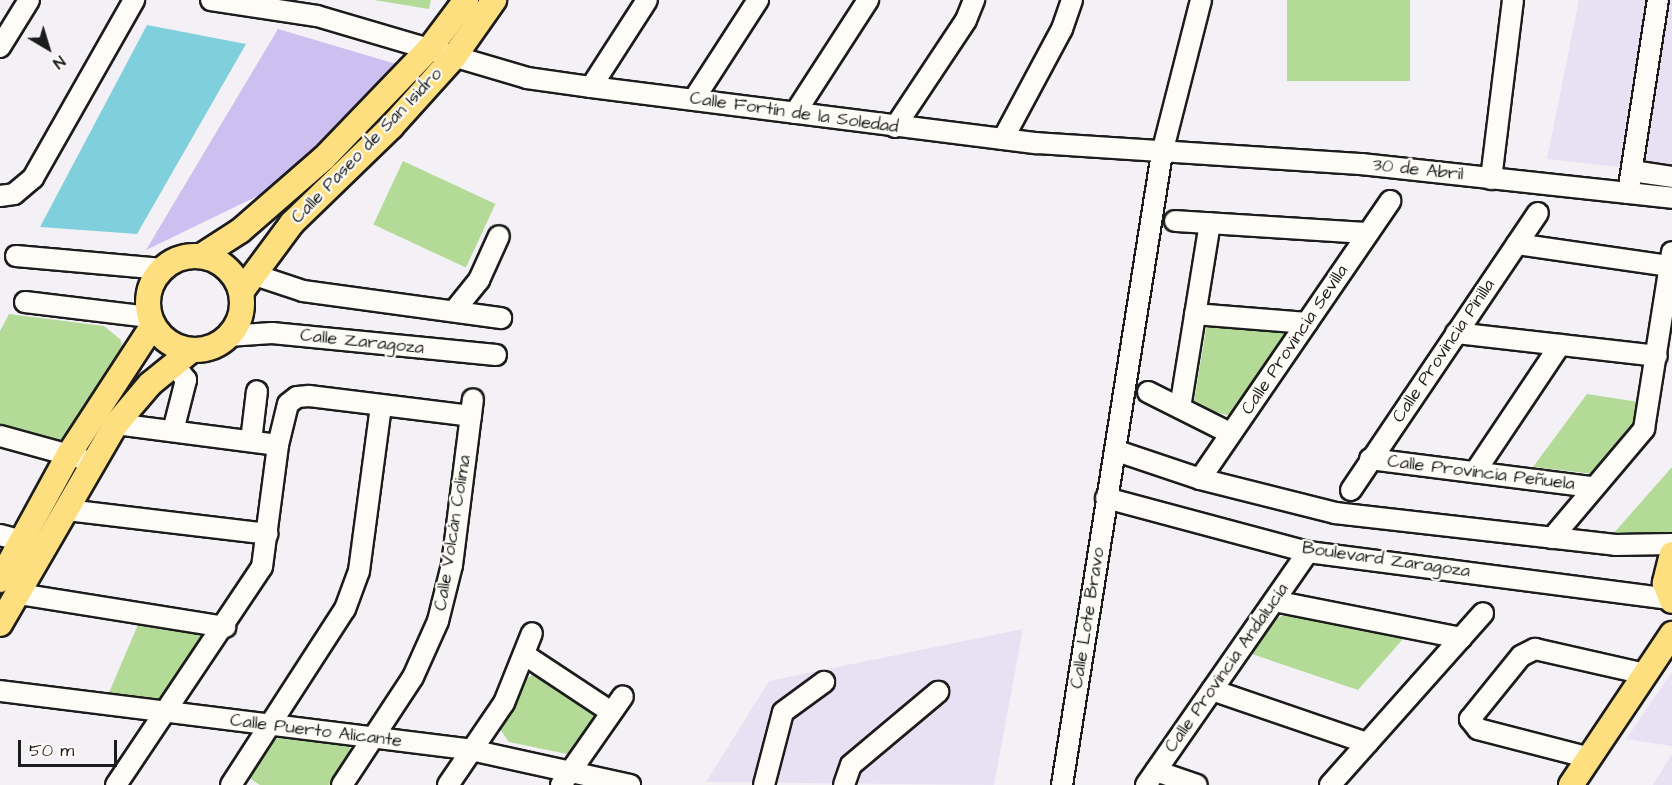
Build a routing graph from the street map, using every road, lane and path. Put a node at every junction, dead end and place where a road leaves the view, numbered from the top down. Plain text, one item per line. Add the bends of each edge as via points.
1 (29, 0) edge
2 (134, 0) edge
3 (211, 0) edge
4 (466, 0) edge
5 (494, 0) edge
6 (647, 0) edge
7 (758, 0) edge
8 (868, 0) edge
9 (974, 0) edge
10 (1072, 0) edge
11 (1201, 0) edge
12 (1513, 0) edge
13 (1658, 0) edge
14 (238, 2) edge
15 (0, 47) edge
16 (430, 48) junction
17 (454, 57) junction
18 (591, 87) junction
19 (694, 99) junction
20 (795, 113) junction
21 (895, 128) junction
22 (1003, 139) junction
23 (1162, 153) junction
24 (1632, 171) junction
25 (1672, 177) edge
26 (1491, 179) junction
27 (1628, 193) junction
28 (7, 195) edge
29 (1672, 198) edge
30 (1390, 201) dead end
31 (1538, 213) dead end
32 (1175, 221) dead end
33 (1210, 223) junction
34 (1368, 232) junction
35 (499, 236) dead end
36 (1517, 244) junction
37 (16, 256) dead end
38 (201, 256) junction
39 (1671, 259) edge
40 (162, 268) junction
41 (247, 283) junction
42 (25, 302) dead end
43 (454, 311) junction
44 (1195, 314) junction
45 (501, 318) dead end
46 (151, 321) junction
47 (1306, 323) junction
48 (1456, 333) junction
49 (228, 336) junction
50 (1560, 345) junction
51 (496, 355) dead end
52 (1657, 356) junction
53 (183, 357) junction
54 (257, 391) dead end
55 (1148, 392) dead end
56 (381, 406) junction
57 (1180, 408) junction
58 (116, 424) junction
59 (173, 431) junction
60 (1230, 433) junction
61 (0, 436) edge
62 (251, 441) junction
63 (278, 445) junction
64 (1117, 451) junction
65 (69, 454) junction
66 (1370, 459) junction
67 (91, 462) junction
68 (1475, 472) junction
69 (1200, 478) junction
70 (1592, 487) junction
71 (1350, 490) dead end
72 (1106, 498) junction
73 (67, 510) junction
74 (268, 534) junction
75 (0, 535) edge
76 (1552, 538) junction
77 (23, 541) junction
78 (1672, 544) edge
79 (1308, 552) junction
80 (1672, 554) edge
81 (10, 587) edge
82 (1671, 600) edge
83 (1274, 601) junction
84 (1483, 614) dead end
85 (0, 624) edge
86 (225, 627) junction
87 (532, 633) dead end
88 (1672, 634) edge
89 (1461, 638) junction
90 (525, 655) junction
91 (1645, 674) junction
92 (824, 682) dead end
93 (1212, 690) junction
94 (0, 691) edge
95 (938, 692) dead end
96 (623, 696) dead end
97 (611, 712) junction
98 (165, 715) junction
99 (270, 725) junction
100 (374, 738) junction
101 (1367, 743) junction
102 (471, 750) junction
103 (1590, 758) junction
104 (566, 778) edge
105 (1151, 778) edge
106 (116, 785) edge
107 (231, 785) edge
108 (342, 785) edge
109 (448, 785) edge
110 (630, 785) edge
111 (764, 785) edge
112 (844, 785) edge
113 (1062, 785) edge
114 (1197, 785) edge
115 (1330, 785) edge
116 (1571, 785) edge

1 - 15 street
2 - 28 street via 33,178
3 - 14 street, Calle Fortín de la Soledad
4 - 16 main road, Calle Paseo de San Isidro
5 - 17 main road, Calle Paseo de San Isidro
6 - 18 street
7 - 19 street
8 - 20 street
9 - 21 street via 966,20
10 - 22 street via 1062,29
11 - 23 street, Calle Lote Bravo
12 - 26 street
13 - 24 street
14 - 16 street, Calle Fortín de la Soledad via 317,16
16 - 17 street, Calle Fortín de la Soledad
16 - 38 main road, Calle Paseo de San Isidro via 324,158 240,231
17 - 18 street, Calle Fortín de la Soledad via 527,78
17 - 41 main road, Calle Paseo de San Isidro via 391,127 292,223
18 - 19 street, Calle Fortín de la Soledad
19 - 20 street, Calle Fortín de la Soledad
20 - 21 street, Calle Fortín de la Soledad
21 - 22 street, Calle Fortín de la Soledad
22 - 23 street, Calle Fortín de la Soledad
23 - 26 street, 30 de Abril via 1264,156
23 - 64 street, Calle Lote Bravo
24 - 25 street
24 - 27 street
26 - 27 street, 30 de Abril
27 - 29 street, 30 de Abril
30 - 34 street, Calle Provincia Sevilla
31 - 36 street, Calle Provincia Pinilla
32 - 33 street
33 - 34 street
33 - 44 street
34 - 47 street, Calle Provincia Sevilla
35 - 43 street via 479,280
36 - 39 street
36 - 48 street, Calle Provincia Pinilla
37 - 40 street
38 - 40 main road via 180,258
38 - 41 main road
39 - 52 street
40 - 46 main road via 147,300
41 - 43 street
41 - 49 main road via 242,308
42 - 46 street
43 - 45 street
44 - 47 street
44 - 57 street
46 - 53 main road
46 - 65 main road
47 - 60 street, Calle Provincia Sevilla
48 - 50 street
48 - 66 street, Calle Provincia Pinilla
49 - 51 street, Calle Zaragoza via 272,333
49 - 53 main road
50 - 52 street
50 - 68 street
52 - 70 street via 1644,429
53 - 58 main road via 133,402
53 - 59 street via 186,380
54 - 62 street
55 - 57 street
56 - 63 street via 297,397 288,404
56 - 99 street via 359,571 331,634
56 - 100 street, Calle Volcán Colima via 472,407 452,565 438,621 413,677
57 - 60 street
58 - 59 street
58 - 67 main road
59 - 62 street
60 - 69 street, Calle Provincia Sevilla
61 - 65 street
62 - 63 street
63 - 74 street
64 - 69 street
64 - 72 street, Calle Lote Bravo
65 - 67 street
65 - 77 main road
66 - 68 street, Calle Provincia Peñuela
66 - 71 street, Calle Provincia Pinilla
67 - 73 main road
68 - 70 street, Calle Provincia Peñuela
69 - 76 street via 1335,513
70 - 76 street
72 - 79 street, Boulevard Zaragoza
72 - 113 street, Calle Lote Bravo
73 - 74 street
73 - 81 main road
74 - 86 street via 257,578
75 - 77 street
76 - 78 street via 1615,545
77 - 81 main road
79 - 82 street, Boulevard Zaragoza
79 - 83 street, Calle Provincia Andalucía
80 - 82 main road via 1665,583
81 - 85 main road
81 - 86 street
83 - 89 street
83 - 93 street, Calle Provincia Andalucía
84 - 89 street
86 - 98 street
87 - 90 street
88 - 91 main road
89 - 101 street
90 - 97 street
90 - 102 street via 504,703
91 - 103 main road
91 - 103 street via 1535,649 1521,656 1470,719 1478,729
92 - 111 street via 783,712
93 - 101 street
93 - 105 street, Calle Provincia Andalucía
94 - 98 street, Calle Puerto Alicante
95 - 112 street via 851,765
96 - 97 street
97 - 104 street
98 - 99 street, Calle Puerto Alicante
98 - 106 street
99 - 100 street, Calle Puerto Alicante
99 - 107 street
100 - 102 street, Calle Puerto Alicante
100 - 108 street, Calle Volcán Colima
101 - 115 street
102 - 104 street, Calle Puerto Alicante
102 - 109 street
103 - 116 main road
104 - 110 street, Calle Puerto Alicante
105 - 114 street

